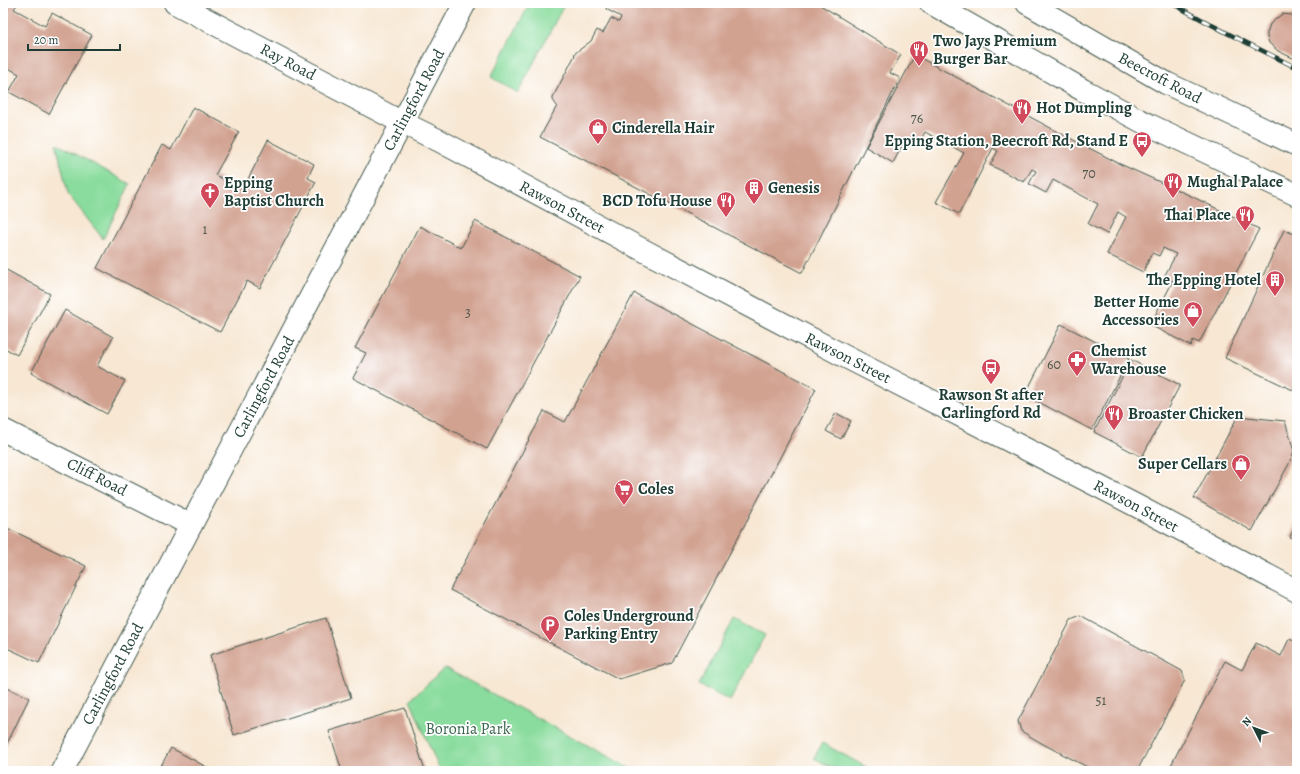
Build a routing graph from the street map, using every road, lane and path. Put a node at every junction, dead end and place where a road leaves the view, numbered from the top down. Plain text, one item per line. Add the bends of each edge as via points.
1 (175, 3) edge
2 (464, 3) edge
3 (931, 3) edge
4 (1026, 3) edge
5 (401, 122) junction
6 (1297, 145) edge
7 (1297, 196) edge
8 (3, 430) edge
9 (191, 525) junction
10 (1297, 591) edge
11 (62, 771) edge

1 - 5 main road, Ray Road
2 - 5 main road, Carlingford Road
3 - 7 main road via 1128,114
4 - 6 main road, Beecroft Road via 1166,83
5 - 9 main road, Carlingford Road
5 - 10 main road, Rawson Street
8 - 9 main road, Cliff Road
9 - 11 main road, Carlingford Road

